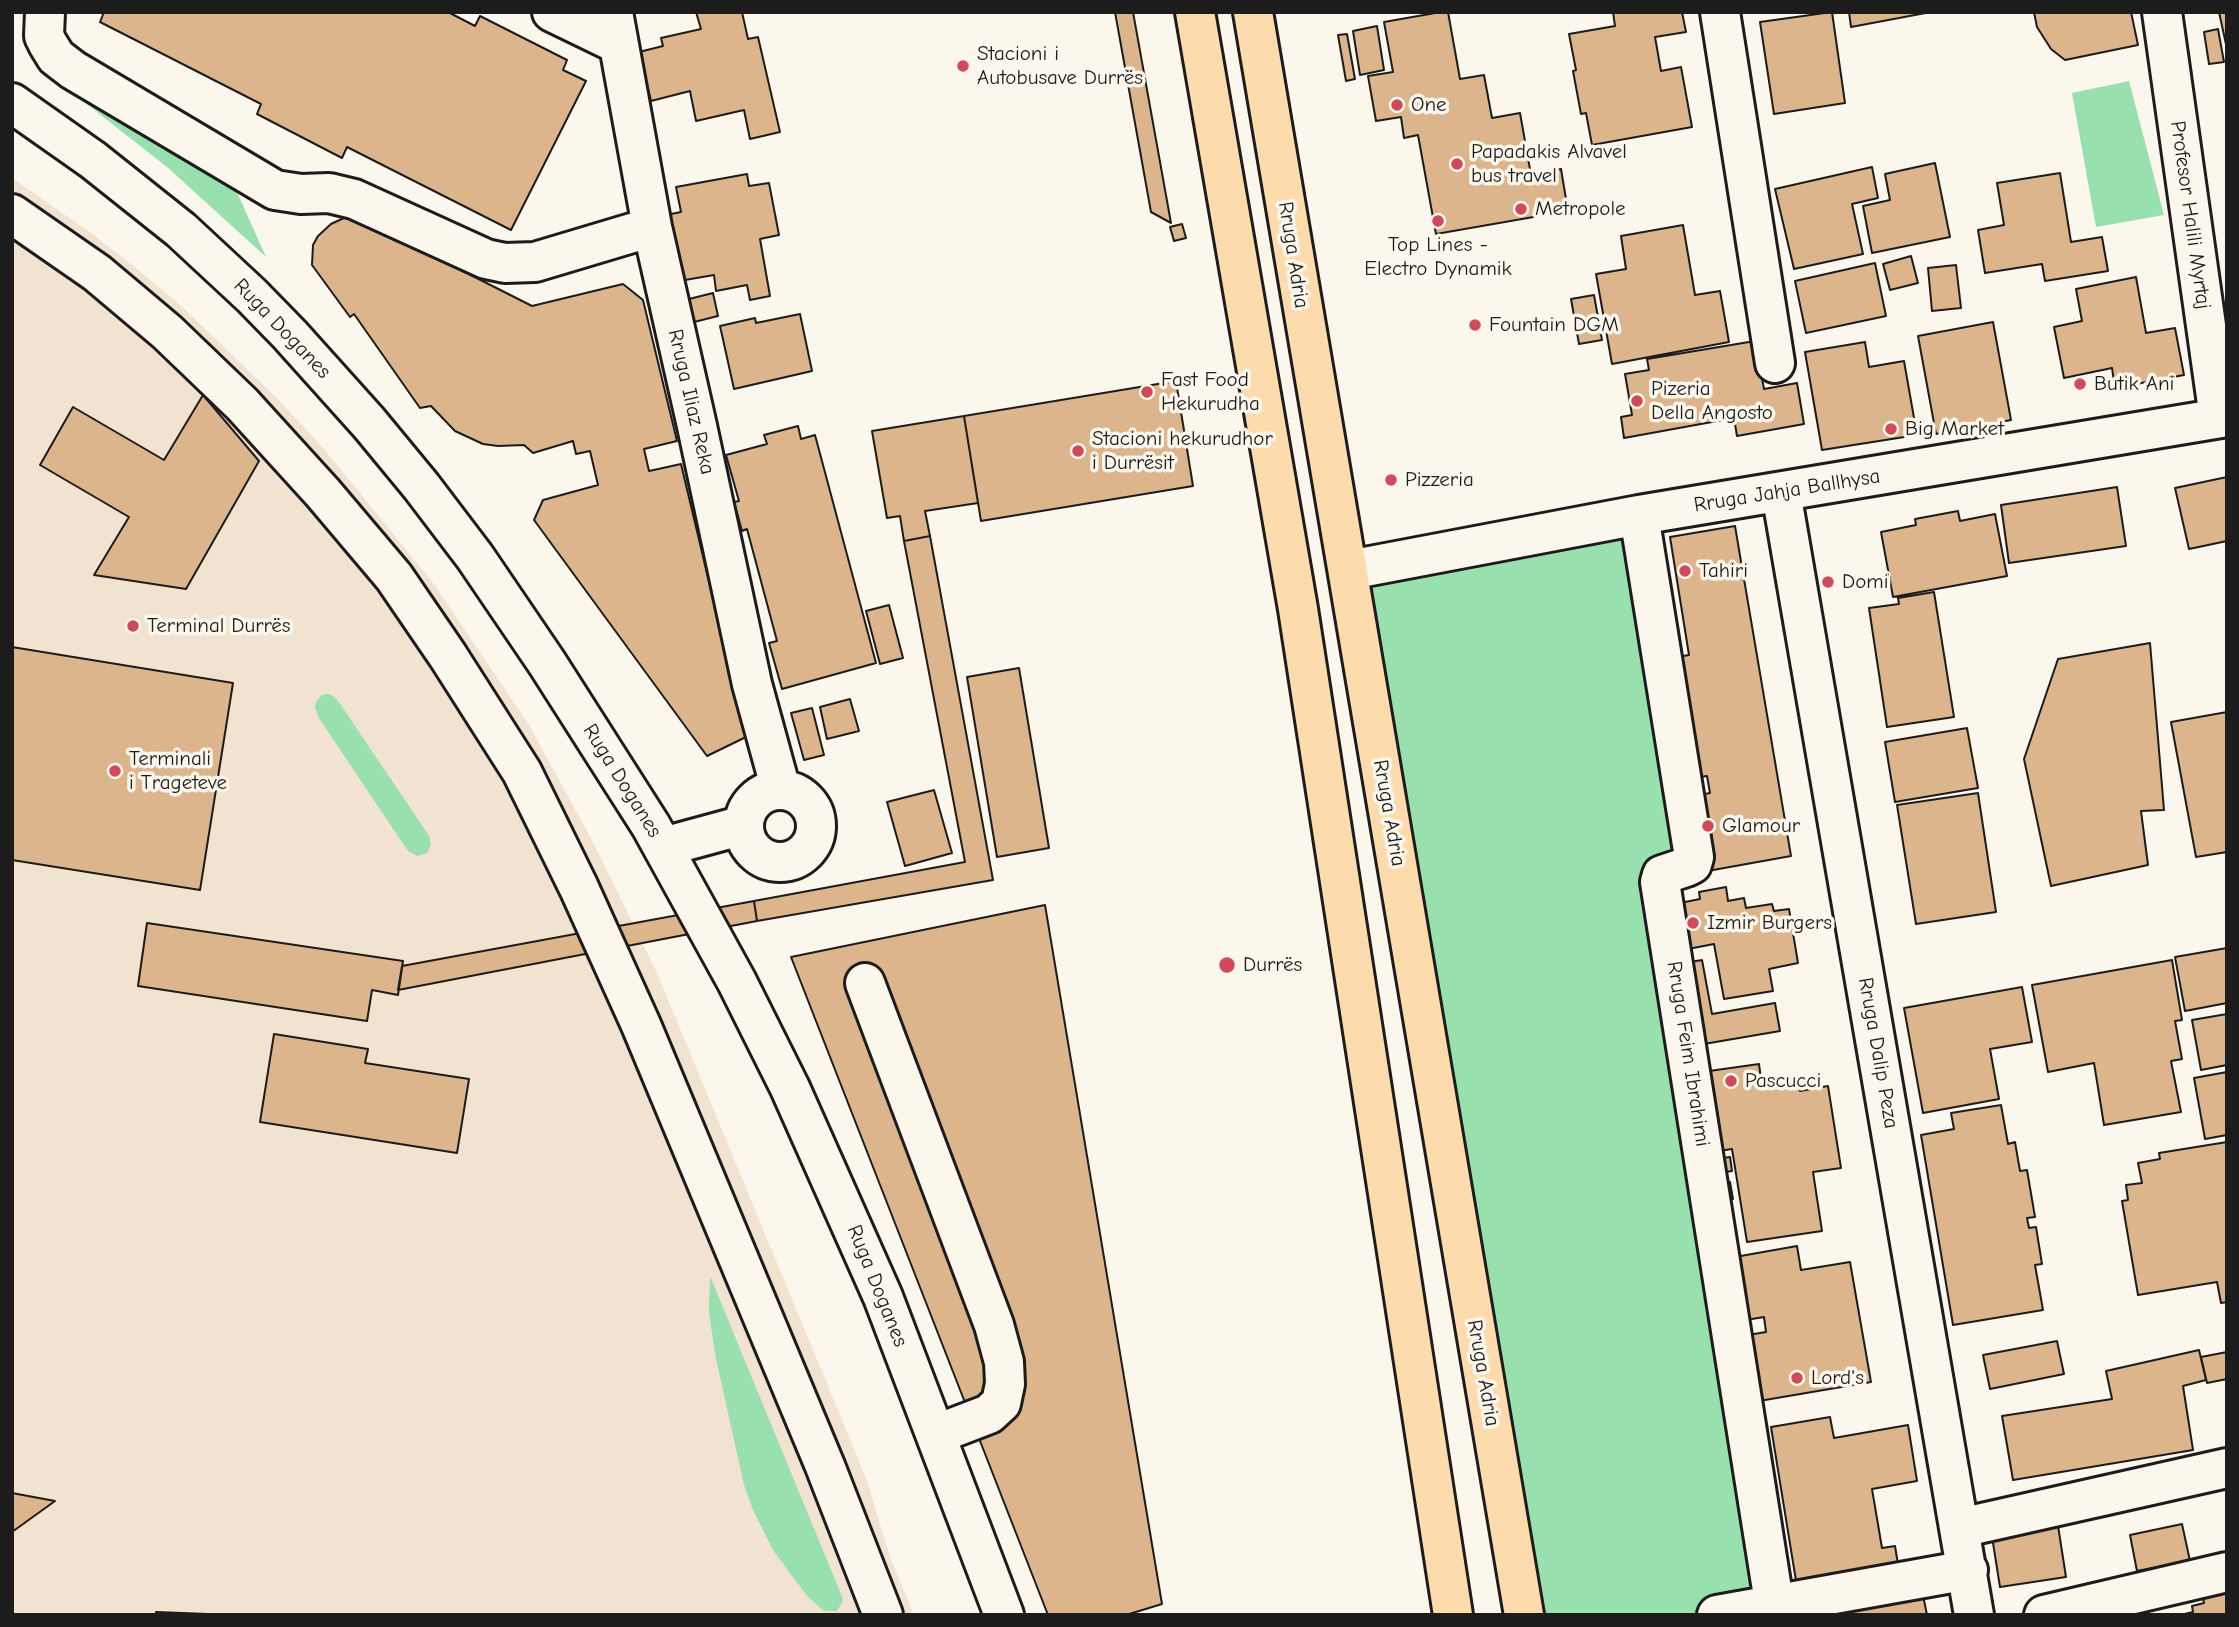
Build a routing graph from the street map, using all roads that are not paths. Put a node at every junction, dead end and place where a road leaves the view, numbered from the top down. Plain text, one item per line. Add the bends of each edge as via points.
1 (45, 12) edge
2 (552, 12) edge
3 (1195, 12) edge
4 (1253, 12) edge
5 (1720, 12) edge
6 (2162, 12) edge
7 (615, 28) edge
8 (12, 103) edge
9 (12, 214) edge
10 (652, 227) junction
11 (1775, 363) dead end
12 (2223, 417) edge
13 (1781, 492) junction
14 (1639, 516) junction
15 (1349, 570) junction
16 (780, 790) junction
17 (747, 835) junction
18 (668, 857) junction
19 (865, 982) dead end
20 (937, 1434) junction
21 (2227, 1468) edge
22 (1960, 1528) junction
23 (1968, 1570) junction
24 (2227, 1572) edge
25 (1775, 1609) edge
26 (883, 1615) edge
27 (1004, 1615) edge
28 (1453, 1615) edge
29 (1524, 1615) edge
30 (1717, 1615) edge
31 (1974, 1615) edge
32 (2044, 1615) edge

1 - 10 street via 44,36 56,57 275,190 354,199 486,259 505,263 535,262
2 - 7 street
3 - 28 main road via 1298,608
4 - 15 main road, Rruga Adria
5 - 11 street
6 - 12 street, Profesor Halili Myrtaj
7 - 10 street, Rruga Iliaz Reka
8 - 18 street, Ruga Doganes via 180,230 253,296 335,385 475,557 620,775
9 - 26 street via 97,273 242,404 394,578 522,772 640,1025
10 - 16 street, Rruga Iliaz Reka via 752,684
12 - 13 street, Rruga Jahja Ballhysa
13 - 14 street, Rruga Jahja Ballhysa
13 - 22 street, Rruga Dalip Peza
14 - 15 street, Rruga Jahja Ballhysa
14 - 25 street, Rruga Feim Ibrahimi via 1694,858 1692,864 1662,875 1660,882
15 - 29 main road, Rruga Adria
16 - 17 street via 755,800 747,812
16 - 17 street via 796,793 815,815 812,844 802,855 774,862 760,856
17 - 18 street
18 - 20 street, Ruga Doganes via 737,982 820,1152
19 - 20 street via 1004,1362 1001,1404 989,1415
20 - 27 street, Ruga Doganes
21 - 22 street
22 - 23 street, Rruga Dalip Peza
23 - 25 street
23 - 31 street, Rruga Dalip Peza
24 - 32 street
25 - 30 street

